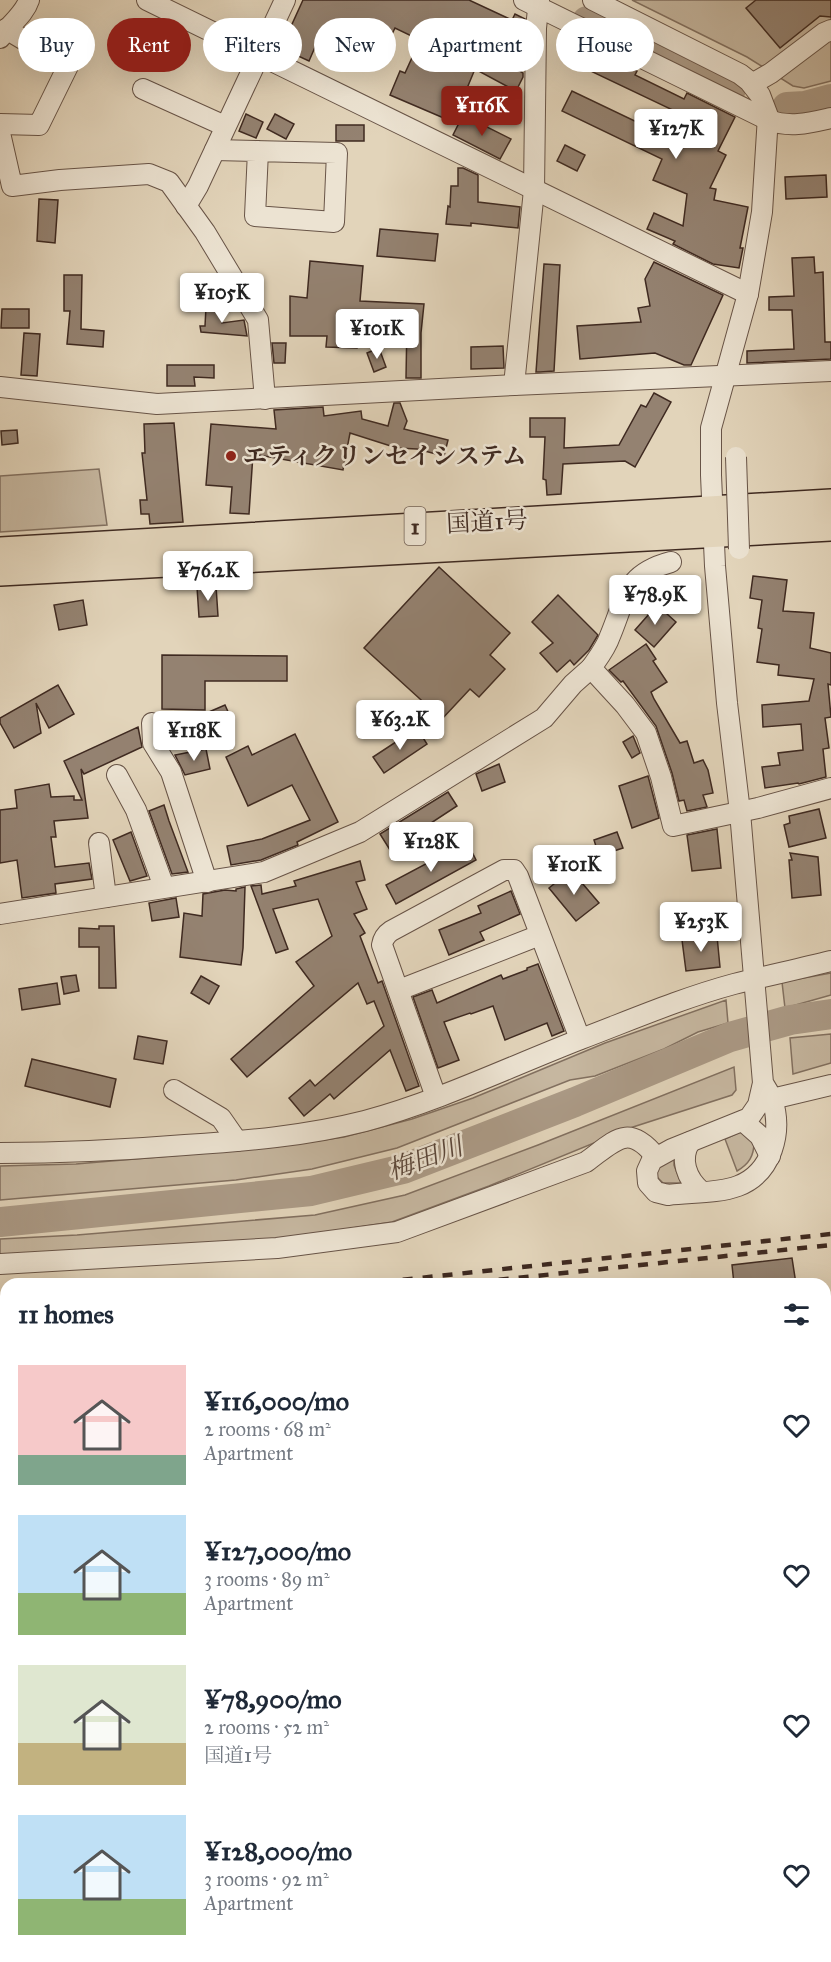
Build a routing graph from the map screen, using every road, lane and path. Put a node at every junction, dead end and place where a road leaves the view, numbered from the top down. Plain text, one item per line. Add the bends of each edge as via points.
1 (29, 0) edge
2 (147, 0) edge
3 (285, 0) edge
4 (592, 0) edge
5 (533, 2) edge
6 (277, 18) edge
7 (203, 28) edge
8 (831, 30) edge
9 (3, 34) edge
10 (251, 72) edge
11 (292, 72) edge
12 (752, 84) junction
13 (143, 89) dead end
14 (831, 118) edge
15 (768, 120) junction
16 (0, 124) edge
17 (225, 126) junction
18 (0, 133) edge
19 (214, 150) junction
20 (258, 151) junction
21 (534, 190) junction
22 (186, 206) junction
23 (748, 294) junction
24 (831, 371) edge
25 (726, 376) junction
26 (514, 385) junction
27 (0, 387) edge
28 (265, 399) junction
29 (736, 457) dead end
30 (831, 504) edge
31 (713, 521) junction
32 (831, 527) edge
33 (739, 549) dead end
34 (0, 550) edge
35 (671, 562) dead end
36 (0, 573) edge
37 (591, 668) junction
38 (152, 723) dead end
39 (117, 775) dead end
40 (831, 788) edge
41 (740, 812) junction
42 (99, 843) dead end
43 (207, 882) junction
44 (164, 887) junction
45 (106, 897) junction
46 (0, 914) edge
47 (540, 935) junction
48 (831, 961) edge
49 (754, 985) junction
50 (399, 990) junction
51 (580, 1039) junction
52 (831, 1085) edge
53 (174, 1090) dead end
54 (767, 1091) junction
55 (436, 1097) junction
56 (743, 1121) junction
57 (237, 1141) junction
58 (690, 1142) junction
59 (0, 1154) edge
60 (770, 1156) junction
61 (656, 1157) junction
62 (701, 1191) junction
63 (0, 1264) edge

1 - 9 street via 25,12
2 - 7 street
3 - 6 street
4 - 12 street via 731,68
5 - 15 street
5 - 21 street
8 - 12 street
9 - 16 street via 68,66 39,125
10 - 17 street
11 - 21 street
12 - 15 street via 762,99
13 - 17 street
14 - 15 street via 794,125
15 - 23 street via 762,212
17 - 19 street
18 - 22 street via 12,186 149,174 169,182
19 - 20 street
19 - 22 street
20 - 20 street via 338,153 334,222 255,216
21 - 23 street
21 - 26 street
22 - 28 street via 258,320
23 - 25 street
24 - 25 street
25 - 26 street
25 - 31 street via 711,428
26 - 28 street
27 - 28 street via 157,404
29 - 33 street, bridge
30 - 31 highway, 国道1号 / 1
31 - 32 highway, 国道1号 / 1
31 - 34 highway, 国道1号 / 1
31 - 36 highway, 国道1号 / 1
31 - 41 street
35 - 37 street via 646,571 630,586 610,638
37 - 41 street via 646,733 673,826
37 - 43 street via 544,718 360,832 264,872
38 - 43 street via 153,743 171,772
39 - 44 street via 136,810
40 - 41 street
41 - 49 street
42 - 45 street
43 - 44 street
44 - 45 street
45 - 46 street
47 - 50 street
47 - 50 street via 516,872 504,870 384,937 382,945
47 - 51 street
48 - 49 street
49 - 51 street via 698,995
49 - 54 street
50 - 55 street
51 - 55 street
52 - 54 street
53 - 57 street via 221,1118
54 - 56 street via 751,1116
54 - 60 street via 775,1139
55 - 57 street via 334,1128
56 - 58 street
56 - 60 street via 760,1136
57 - 59 street
58 - 61 street
58 - 62 street via 685,1168
60 - 62 street via 758,1173 740,1185
61 - 62 street via 647,1173 654,1190 668,1195
61 - 63 street via 639,1140 620,1139 586,1162 397,1232 277,1248

